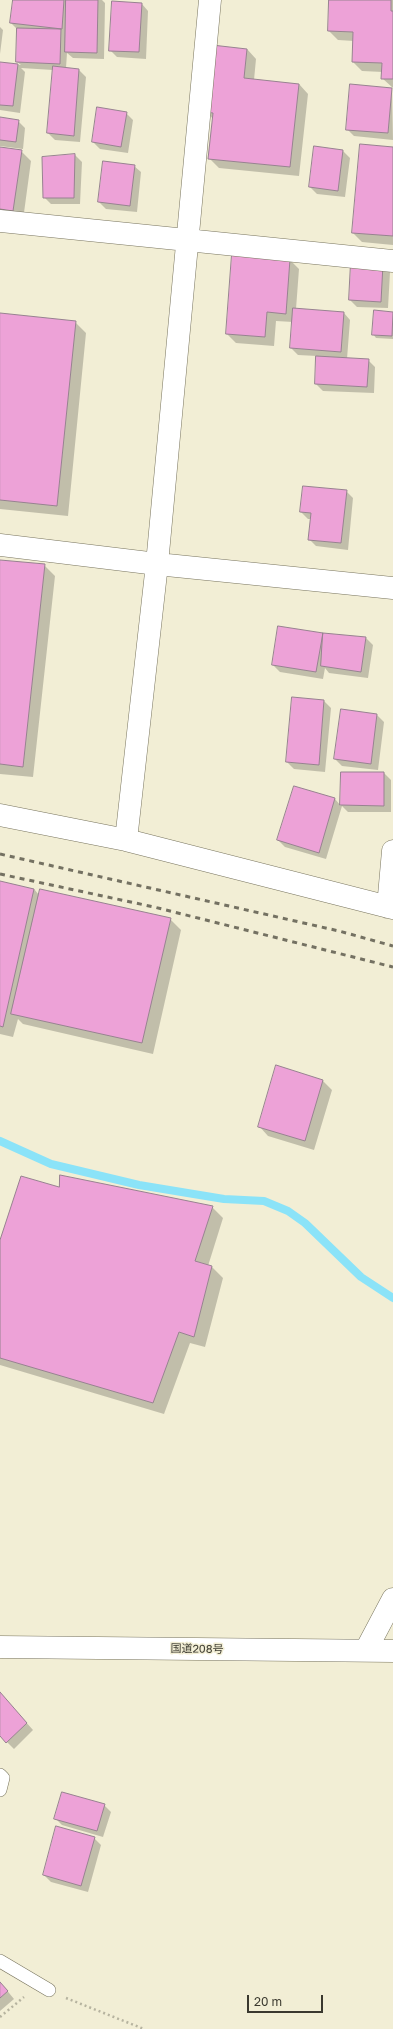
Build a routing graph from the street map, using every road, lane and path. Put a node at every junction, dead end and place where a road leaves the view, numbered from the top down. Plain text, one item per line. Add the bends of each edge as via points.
1 (210, 0) edge
2 (0, 221) edge
3 (186, 242) junction
4 (393, 261) edge
5 (0, 545) edge
6 (157, 564) junction
7 (393, 588) edge
8 (0, 815) edge
9 (126, 840) junction
10 (393, 851) edge
11 (391, 907) edge
12 (393, 1599) edge
13 (0, 1647) edge
14 (366, 1650) junction
15 (393, 1651) edge
16 (0, 1775) edge
17 (0, 1790) edge
18 (0, 1961) edge
19 (49, 1990) junction
20 (0, 2017) edge
21 (144, 2029) edge

1 - 3 main road
2 - 3 main road
3 - 4 main road
3 - 6 main road
5 - 6 main road
6 - 7 main road
6 - 9 main road
8 - 9 main road
9 - 11 main road
10 - 11 main road
12 - 14 main road
13 - 14 main road, 国道208号
14 - 15 main road, 国道208号
16 - 17 lane via 3,1778
18 - 19 lane
19 - 20 path via 29,1993
19 - 21 path

